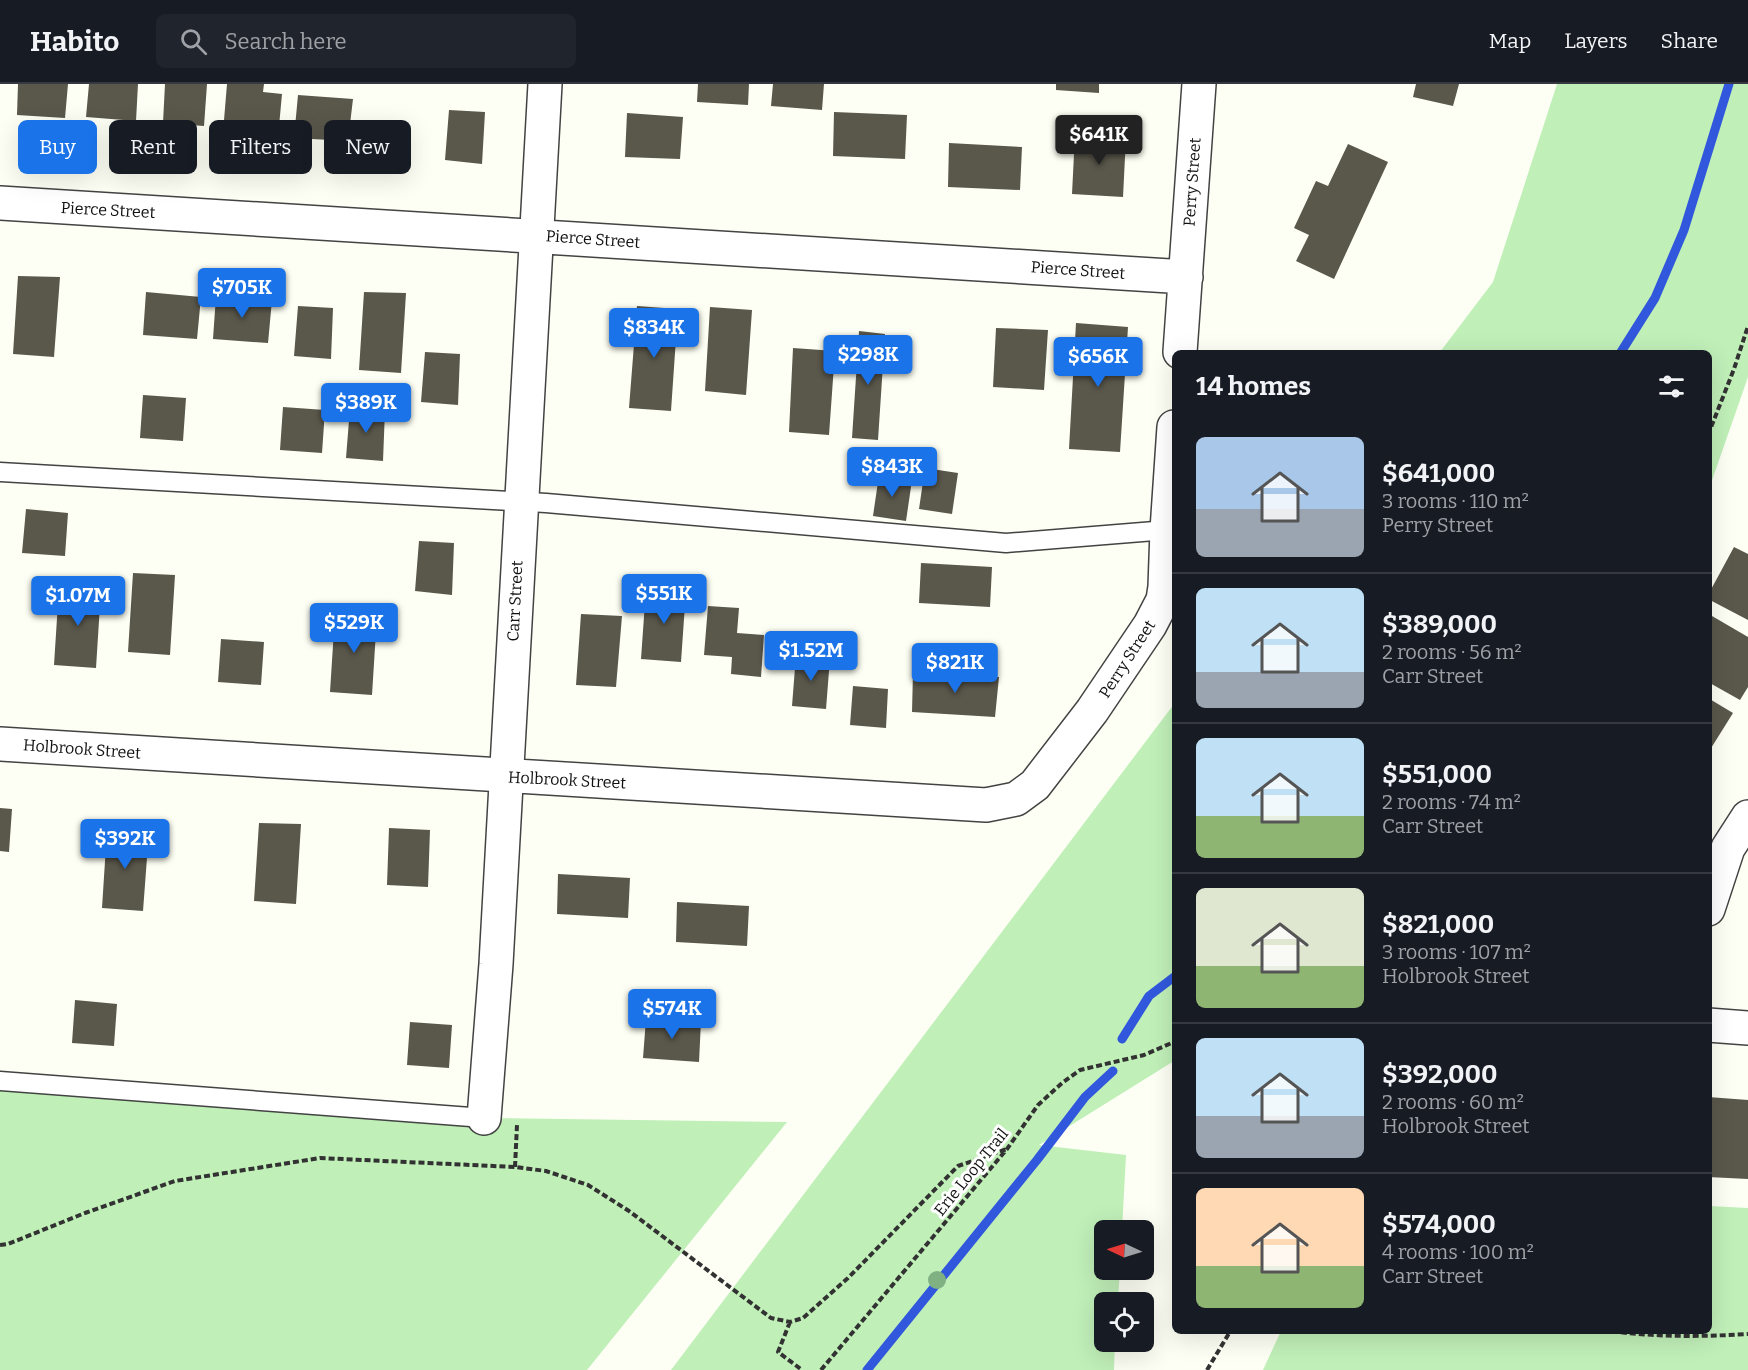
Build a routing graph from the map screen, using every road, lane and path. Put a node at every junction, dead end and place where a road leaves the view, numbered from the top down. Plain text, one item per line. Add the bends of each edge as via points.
1 (545, 84) edge
2 (1199, 84) edge
3 (0, 203) edge
4 (536, 236) junction
5 (1186, 276) junction
6 (1748, 326) edge
7 (1180, 350) edge
8 (1712, 425) edge
9 (1172, 456) edge
10 (0, 472) edge
11 (521, 502) junction
12 (1167, 530) junction
13 (1092, 711) joint
14 (0, 744) edge
15 (506, 776) junction
16 (1748, 817) edge
17 (1712, 897) edge
18 (1712, 1025) edge
19 (1748, 1029) edge
20 (1172, 1043) edge
21 (0, 1081) edge
22 (484, 1118) joint
23 (1007, 1149) junction
24 (0, 1245) edge
25 (790, 1322) junction
26 (1229, 1334) edge
27 (1626, 1334) edge
28 (1748, 1334) edge
29 (802, 1370) edge
30 (821, 1370) edge
31 (1207, 1370) edge

1 - 4 street, Carr Street
2 - 5 street, Perry Street
3 - 4 street, Pierce Street
4 - 5 street, Pierce Street
4 - 11 street, Carr Street
5 - 7 street, Perry Street
6 - 8 path
9 - 12 street, Perry Street
10 - 11 lane
11 - 12 lane via 1006,543
11 - 15 street, Carr Street
12 - 13 street, Perry Street via 1163,600
13 - 15 street, Holbrook Street via 1035,784 1016,800 986,805
14 - 15 street, Holbrook Street
15 - 22 street, Carr Street
16 - 17 street via 1728,848
18 - 19 street
20 - 23 path, Erie Loop Trail via 1080,1070 1038,1105
21 - 22 lane
23 - 25 path via 958,1166 848,1278 803,1318
23 - 30 path, Erie Loop Trail
24 - 25 path via 176,1181 320,1158 515,1167 546,1171 588,1185 629,1211 771,1318
25 - 29 path via 778,1352
26 - 31 path
27 - 28 path

